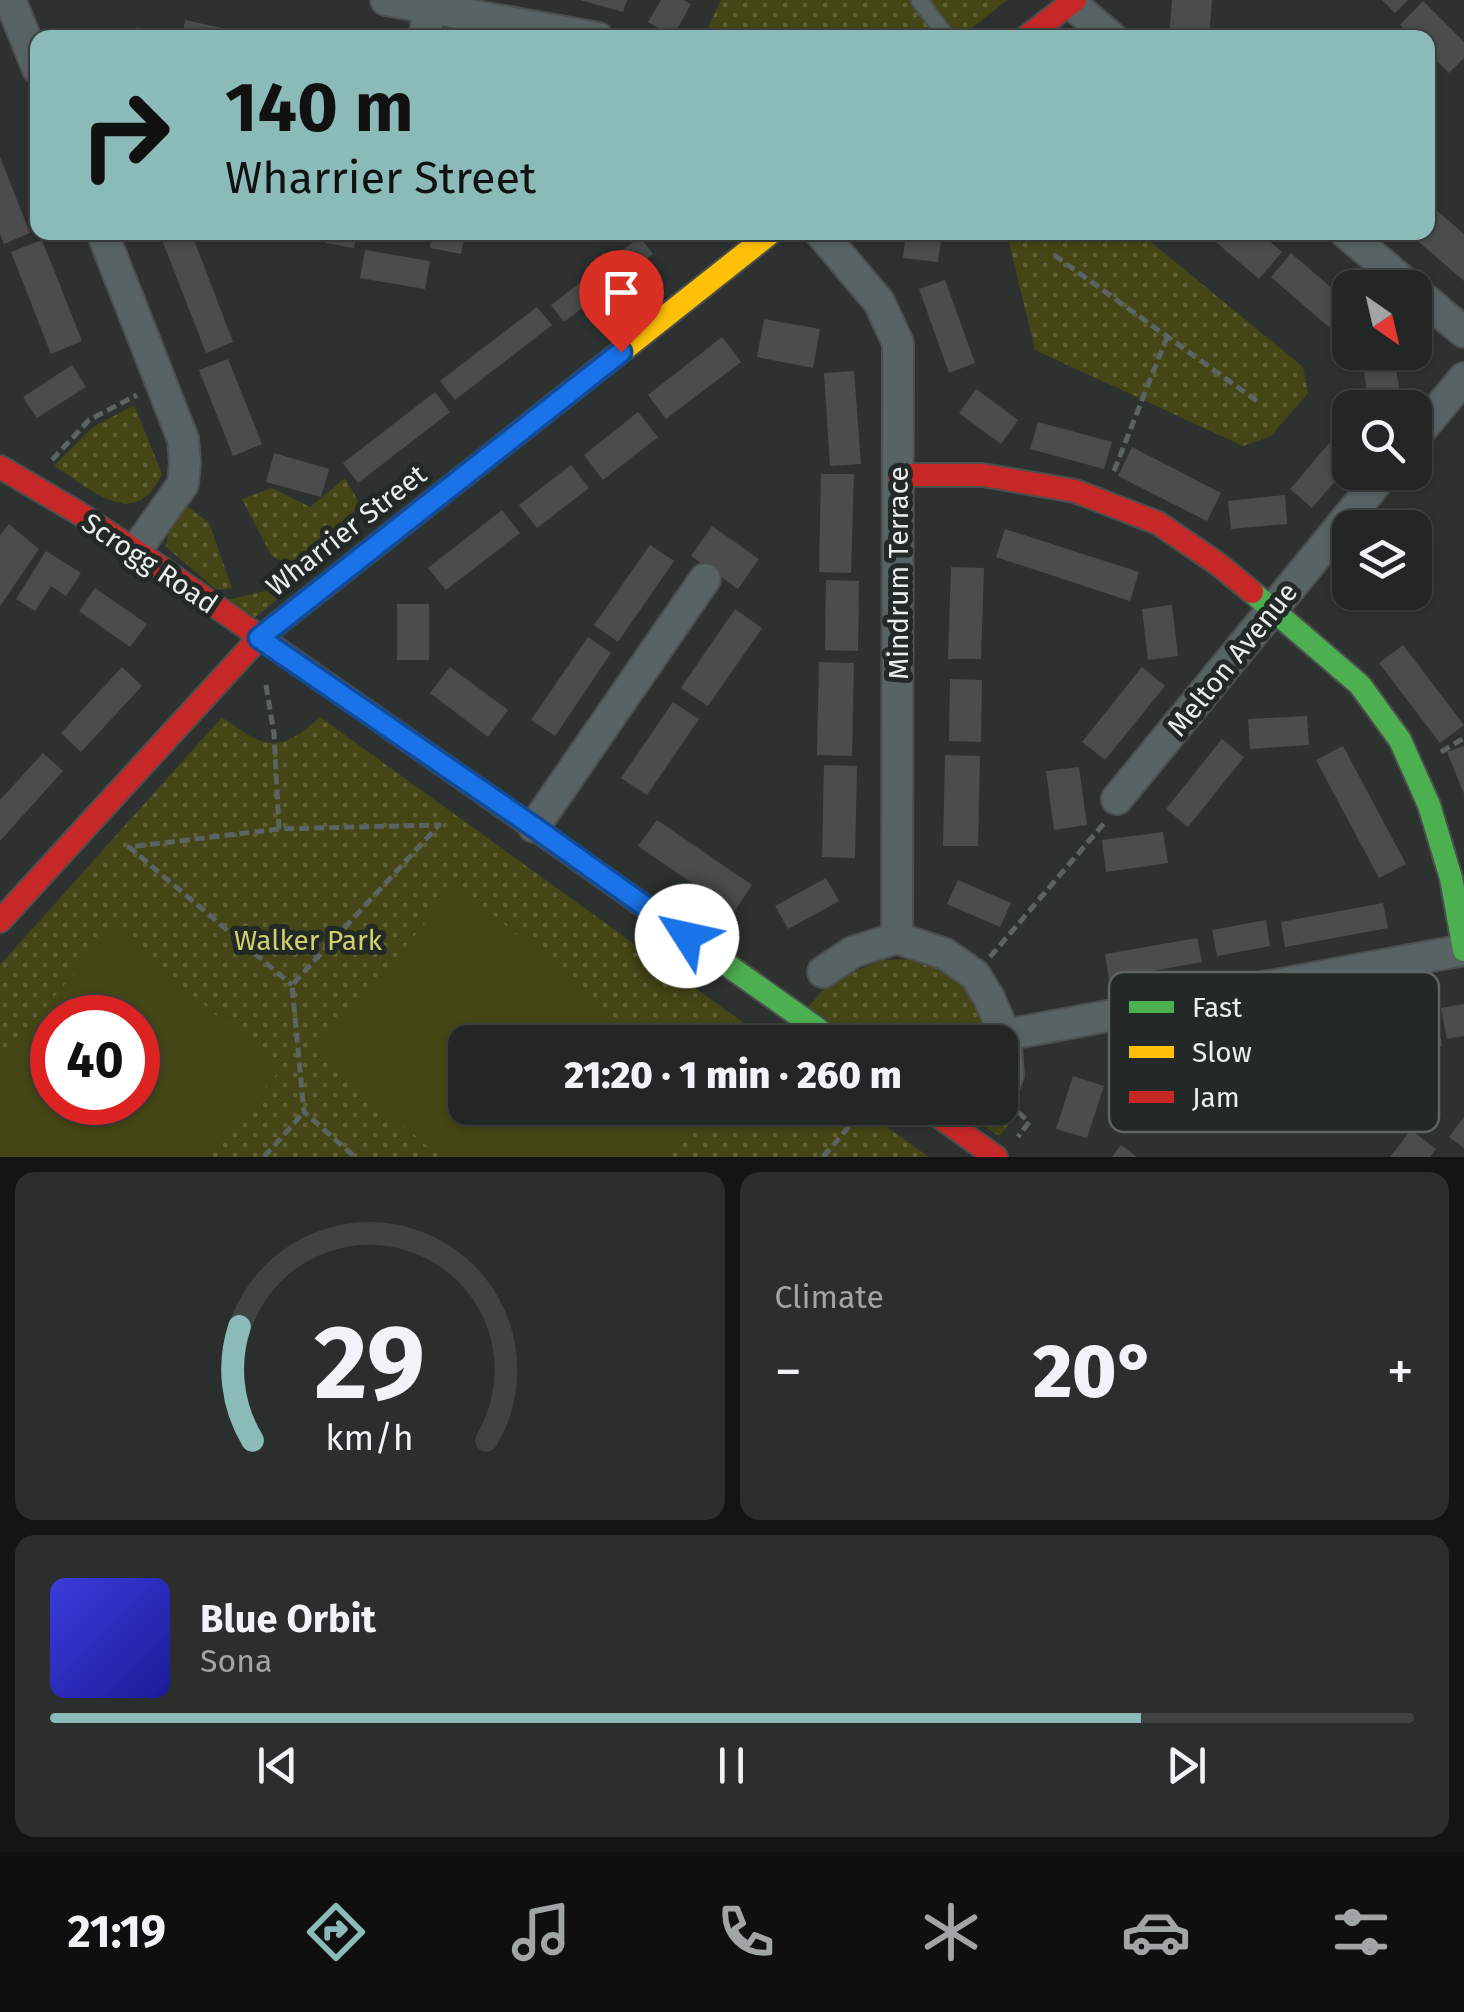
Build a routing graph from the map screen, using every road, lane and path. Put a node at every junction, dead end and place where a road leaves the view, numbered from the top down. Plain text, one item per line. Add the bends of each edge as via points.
1 (10, 0) edge
2 (386, 0) edge
3 (918, 0) edge
4 (1073, 2) edge
5 (431, 3) edge
6 (426, 30) edge
7 (560, 30) edge
8 (942, 30) edge
9 (1036, 30) edge
10 (1103, 30) edge
11 (30, 49) edge
12 (105, 240) edge
13 (762, 240) edge
14 (827, 240) edge
15 (1355, 240) edge
16 (1054, 256) dead end
17 (1390, 270) edge
18 (1432, 305) edge
19 (1464, 332) edge
20 (1168, 337) junction
21 (1464, 378) edge
22 (161, 382) junction
23 (1260, 404) dead end
24 (1432, 417) edge
25 (2, 472) edge
26 (899, 475) junction
27 (33, 487) junction
28 (1371, 490) edge
29 (1102, 502) junction
30 (136, 550) junction
31 (706, 579) dead end
32 (1272, 608) junction
33 (259, 638) junction
34 (1117, 799) joint
35 (534, 827) junction
36 (279, 828) junction
37 (0, 921) edge
38 (897, 938) junction
39 (1464, 950) edge
40 (822, 972) dead end
41 (1347, 972) edge
42 (975, 975) junction
43 (292, 986) junction
44 (1109, 1017) edge
45 (812, 1025) edge
46 (1000, 1025) edge
47 (1018, 1034) edge
48 (304, 1112) junction
49 (1018, 1112) edge
50 (850, 1125) edge
51 (957, 1125) edge
52 (1004, 1151) edge
53 (264, 1157) edge
54 (354, 1157) edge
55 (823, 1157) edge

1 - 11 street
2 - 5 street
3 - 8 lane
4 - 9 street
4 - 10 street
5 - 6 street
5 - 7 street
12 - 22 street
13 - 33 street, Wharrier Street
14 - 26 street, Mindrum Terrace via 879,302 898,343
15 - 17 street
16 - 20 path
18 - 19 street
20 - 23 path
20 - 29 path
21 - 24 street
22 - 27 path via 90,420
22 - 30 street via 183,439 183,484
25 - 27 street, Scrogg Road
26 - 29 street via 983,475
26 - 38 street, Mindrum Terrace
27 - 30 street, Scrogg Road
28 - 32 street, Melton Avenue
29 - 32 street via 1158,523
30 - 33 street, Scrogg Road
31 - 35 street
32 - 34 street, Melton Avenue
32 - 39 street via 1360,685 1400,740 1429,805
33 - 35 street, Scrogg Road
33 - 36 path
33 - 37 street, Wharrier Street
34 - 42 path via 1113,812
35 - 45 street, Scrogg Road
36 - 43 path via 129,846
36 - 43 path via 439,825
38 - 40 street via 853,952
38 - 42 street via 946,954
39 - 41 street
42 - 46 street
43 - 48 path
44 - 47 street
48 - 53 path
48 - 54 path
49 - 52 path via 1029,1122
50 - 55 path
51 - 52 street

